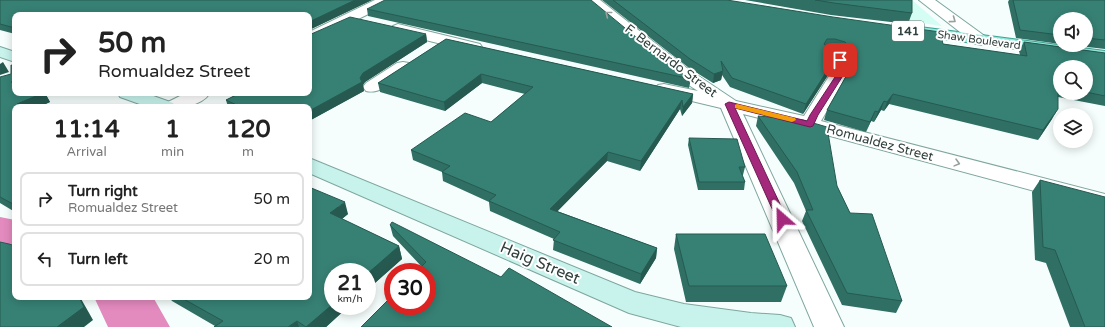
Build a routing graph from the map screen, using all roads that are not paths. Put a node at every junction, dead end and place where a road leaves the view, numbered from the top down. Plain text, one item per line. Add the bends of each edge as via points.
1 (386, 0) edge
2 (591, 0) edge
3 (926, 0) edge
4 (350, 18) junction
5 (901, 30) edge
6 (312, 37) edge
7 (444, 40) junction
8 (980, 40) junction
9 (491, 51) edge
10 (0, 52) edge
11 (831, 53) edge
12 (12, 56) edge
13 (1105, 56) edge
14 (647, 86) edge
15 (372, 87) dead end
16 (135, 96) edge
17 (195, 96) edge
18 (158, 104) edge
19 (179, 104) edge
20 (729, 104) junction
21 (810, 124) junction
22 (312, 166) edge
23 (1105, 202) edge
24 (780, 327) edge
25 (829, 327) edge

1 - 4 street
20 -> 2 street, F. Bernardo Street via 682,73
3 -> 8 street
4 - 6 street
4 - 7 street
5 - 8 main road, Shaw Boulevard / 141
7 - 9 street
7 - 15 street
8 - 13 main road, Shaw Boulevard / 141
10 - 12 main road
11 - 21 street via 840,60 840,74
14 - 20 street, Romualdez Street
16 - 18 main road
17 - 19 street
20 - 21 street, Romualdez Street
20 - 25 street, F. Bernardo Street
21 -> 23 street, Romualdez Street
22 - 24 main road, Haig Street via 629,302 684,316

